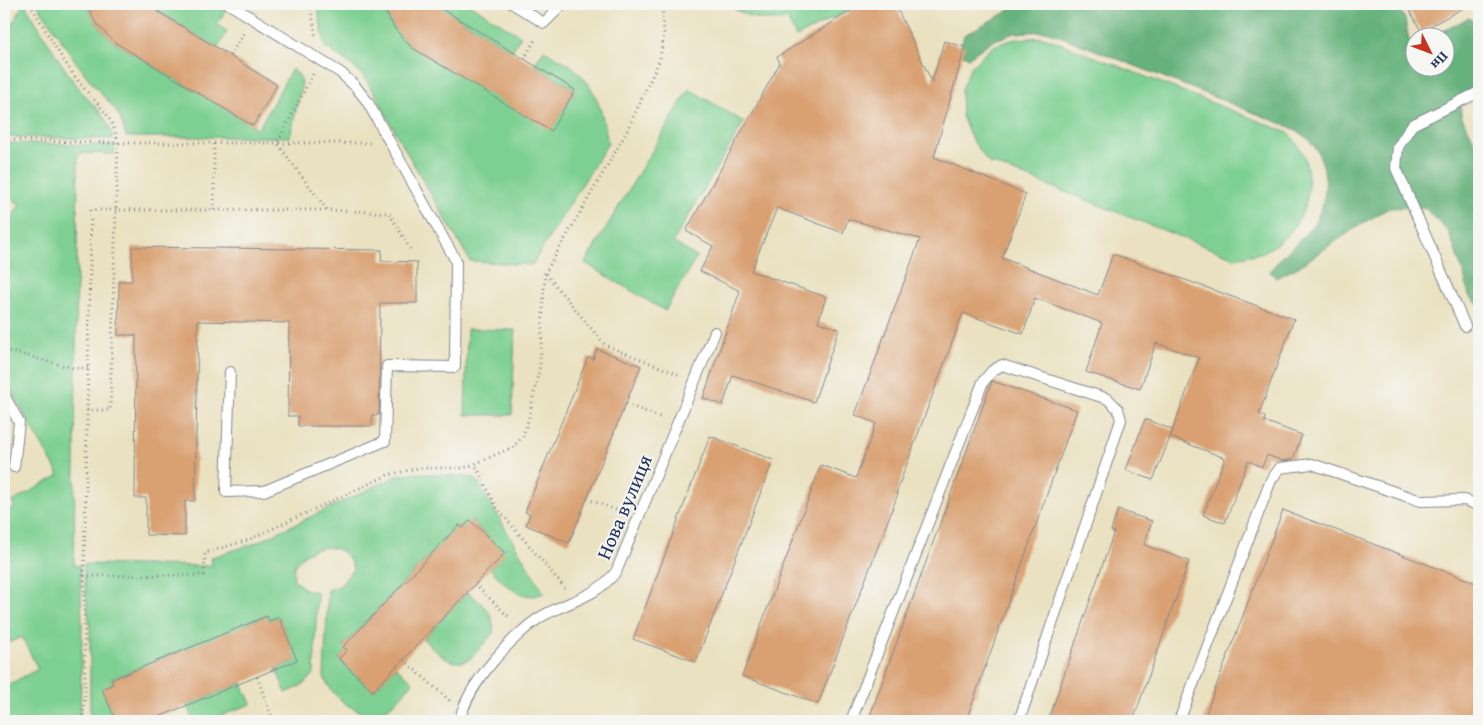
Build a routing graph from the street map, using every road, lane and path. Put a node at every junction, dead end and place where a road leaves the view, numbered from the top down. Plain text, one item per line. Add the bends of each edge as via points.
1 (30, 4) edge
2 (229, 4) edge
3 (310, 4) edge
4 (514, 4) edge
5 (563, 4) edge
6 (662, 4) edge
7 (252, 18) junction
8 (544, 23) junction
9 (230, 56) dead end
10 (524, 58) dead end
11 (320, 59) junction
12 (1479, 92) edge
13 (4, 140) edge
14 (118, 143) junction
15 (214, 143) junction
16 (277, 143) junction
17 (390, 143) junction
18 (116, 210) junction
19 (214, 210) junction
20 (328, 210) junction
21 (410, 249) dead end
22 (545, 273) junction
23 (1465, 326) dead end
24 (715, 332) dead end
25 (4, 350) edge
26 (88, 368) junction
27 (230, 372) dead end
28 (695, 382) junction
29 (4, 395) edge
30 (626, 404) dead end
31 (87, 410) junction
32 (678, 424) junction
33 (475, 464) junction
34 (14, 467) dead end
35 (587, 499) dead end
36 (1479, 506) edge
37 (638, 519) junction
38 (84, 576) junction
39 (475, 584) dead end
40 (576, 601) junction
41 (523, 631) junction
42 (404, 660) dead end
43 (257, 677) dead end
44 (162, 716) dead end
45 (461, 716) edge
46 (82, 721) edge
47 (164, 721) edge
48 (273, 721) edge
49 (851, 721) edge
50 (1019, 721) edge
51 (1179, 721) edge

1 - 14 path via 84,88 103,108 115,129
2 - 7 lane
3 - 11 path
4 - 8 lane
5 - 8 lane
6 - 22 path via 664,34 660,59 625,135
7 - 9 path
7 - 11 lane
8 - 10 path
11 - 16 path
11 - 17 lane via 355,86
12 - 23 lane via 1412,125 1398,147 1396,168
13 - 14 path
14 - 15 path
14 - 18 path
15 - 16 path
15 - 19 path
16 - 17 path
16 - 20 path
17 - 27 lane via 456,260 455,366 387,366 385,441 264,492 226,492
18 - 19 path
18 - 26 path via 90,210
18 - 31 path via 110,410
19 - 20 path
20 - 21 path via 389,213
22 - 28 path via 605,345
22 - 33 path via 540,364 530,417 523,436 513,447
24 - 28 lane, Нова вулиця
25 - 26 path via 73,368
26 - 31 path
28 - 32 lane, Нова вулиця
29 - 34 lane via 19,422
30 - 32 path
31 - 38 path
32 - 37 lane, Нова вулиця
33 - 38 path via 463,468 418,468 388,475 248,540 205,553 204,575
33 - 40 path via 497,508
35 - 37 path
36 - 51 lane via 1465,500 1421,501 1312,464 1280,468 1271,480
37 - 40 lane, Нова вулиця via 616,572 605,586
38 - 46 path via 85,697
39 - 41 path
40 - 41 lane, Нова вулиця via 546,614
41 - 45 lane, Нова вулиця via 483,674
42 - 45 path
43 - 48 path
44 - 47 path
49 - 50 lane via 983,382 1002,365 1108,399 1118,409 1121,420

